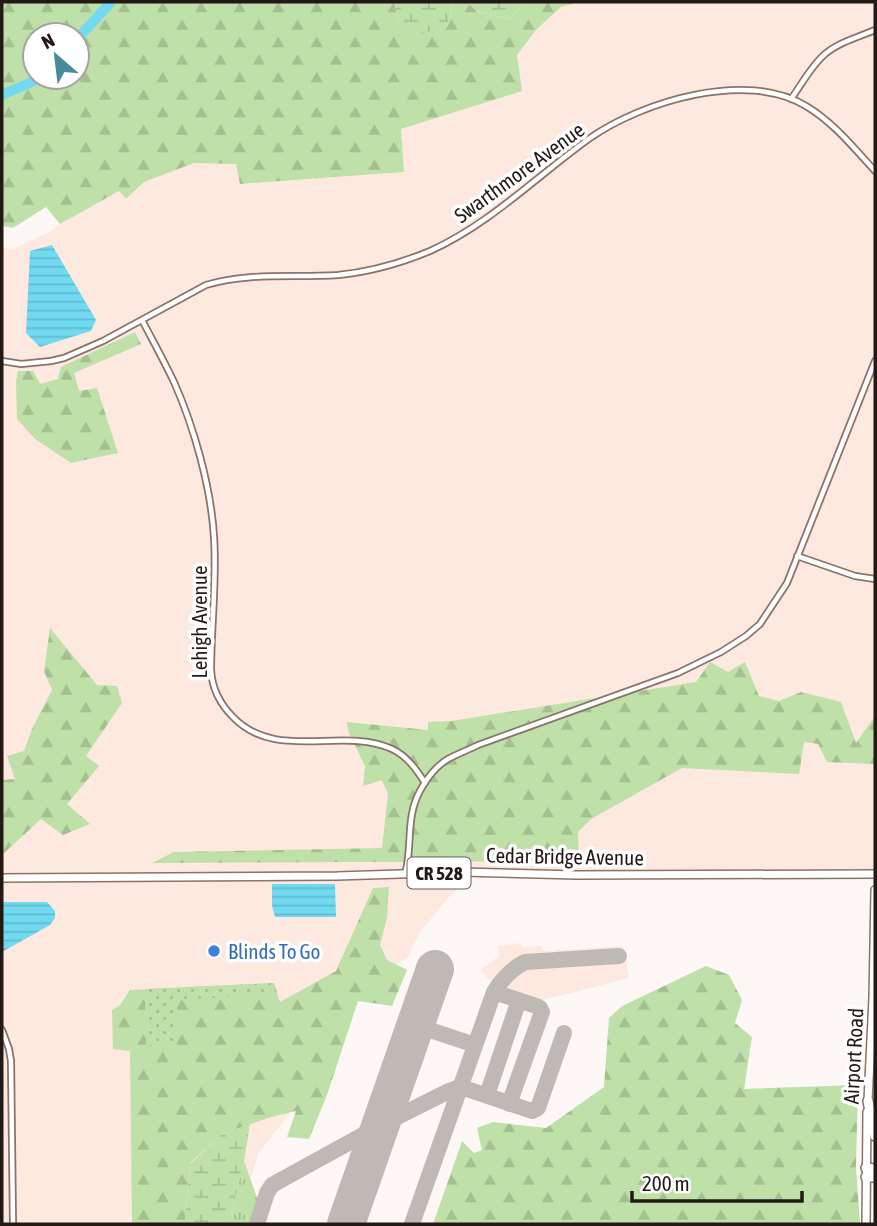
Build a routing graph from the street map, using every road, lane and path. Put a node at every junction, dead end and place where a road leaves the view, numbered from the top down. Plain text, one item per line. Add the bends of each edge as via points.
1 (875, 30) edge
2 (791, 99) junction
3 (875, 171) edge
4 (142, 320) junction
5 (2, 361) edge
6 (875, 361) edge
7 (797, 556) junction
8 (875, 579) edge
9 (425, 783) junction
10 (405, 874) junction
11 (875, 874) edge
12 (2, 878) edge
13 (875, 890) edge
14 (875, 941) edge
15 (873, 950) junction
16 (2, 1030) edge
17 (867, 1101) junction
18 (875, 1136) edge
19 (870, 1173) edge
20 (13, 1224) edge
21 (866, 1224) edge

1 - 2 street via 826,53
2 - 3 street, Swarthmore Avenue via 818,114
2 - 4 street, Swarthmore Avenue via 766,91 731,89 647,109 592,137 480,223 429,251 351,273 222,281
4 - 5 street, Swarthmore Avenue via 64,358 21,364
4 - 9 street, Lehigh Avenue via 184,407 204,475 215,556 212,685 221,703 238,723 264,737 367,742 393,750 413,765
6 - 7 street
7 - 8 street
7 - 9 street via 787,583 760,624 726,649 678,673 478,745 447,760
9 - 10 street via 412,813
10 - 11 main road, Cedar Bridge Avenue / CR 528
10 - 12 main road, Cedar Bridge Avenue / CR 528
13 - 15 main road, Airport Road
14 - 15 main road
15 - 17 main road, Airport Road
16 - 20 street via 11,1061
17 - 18 highway
17 - 19 main road, Airport Road
19 - 21 main road, Airport Road

